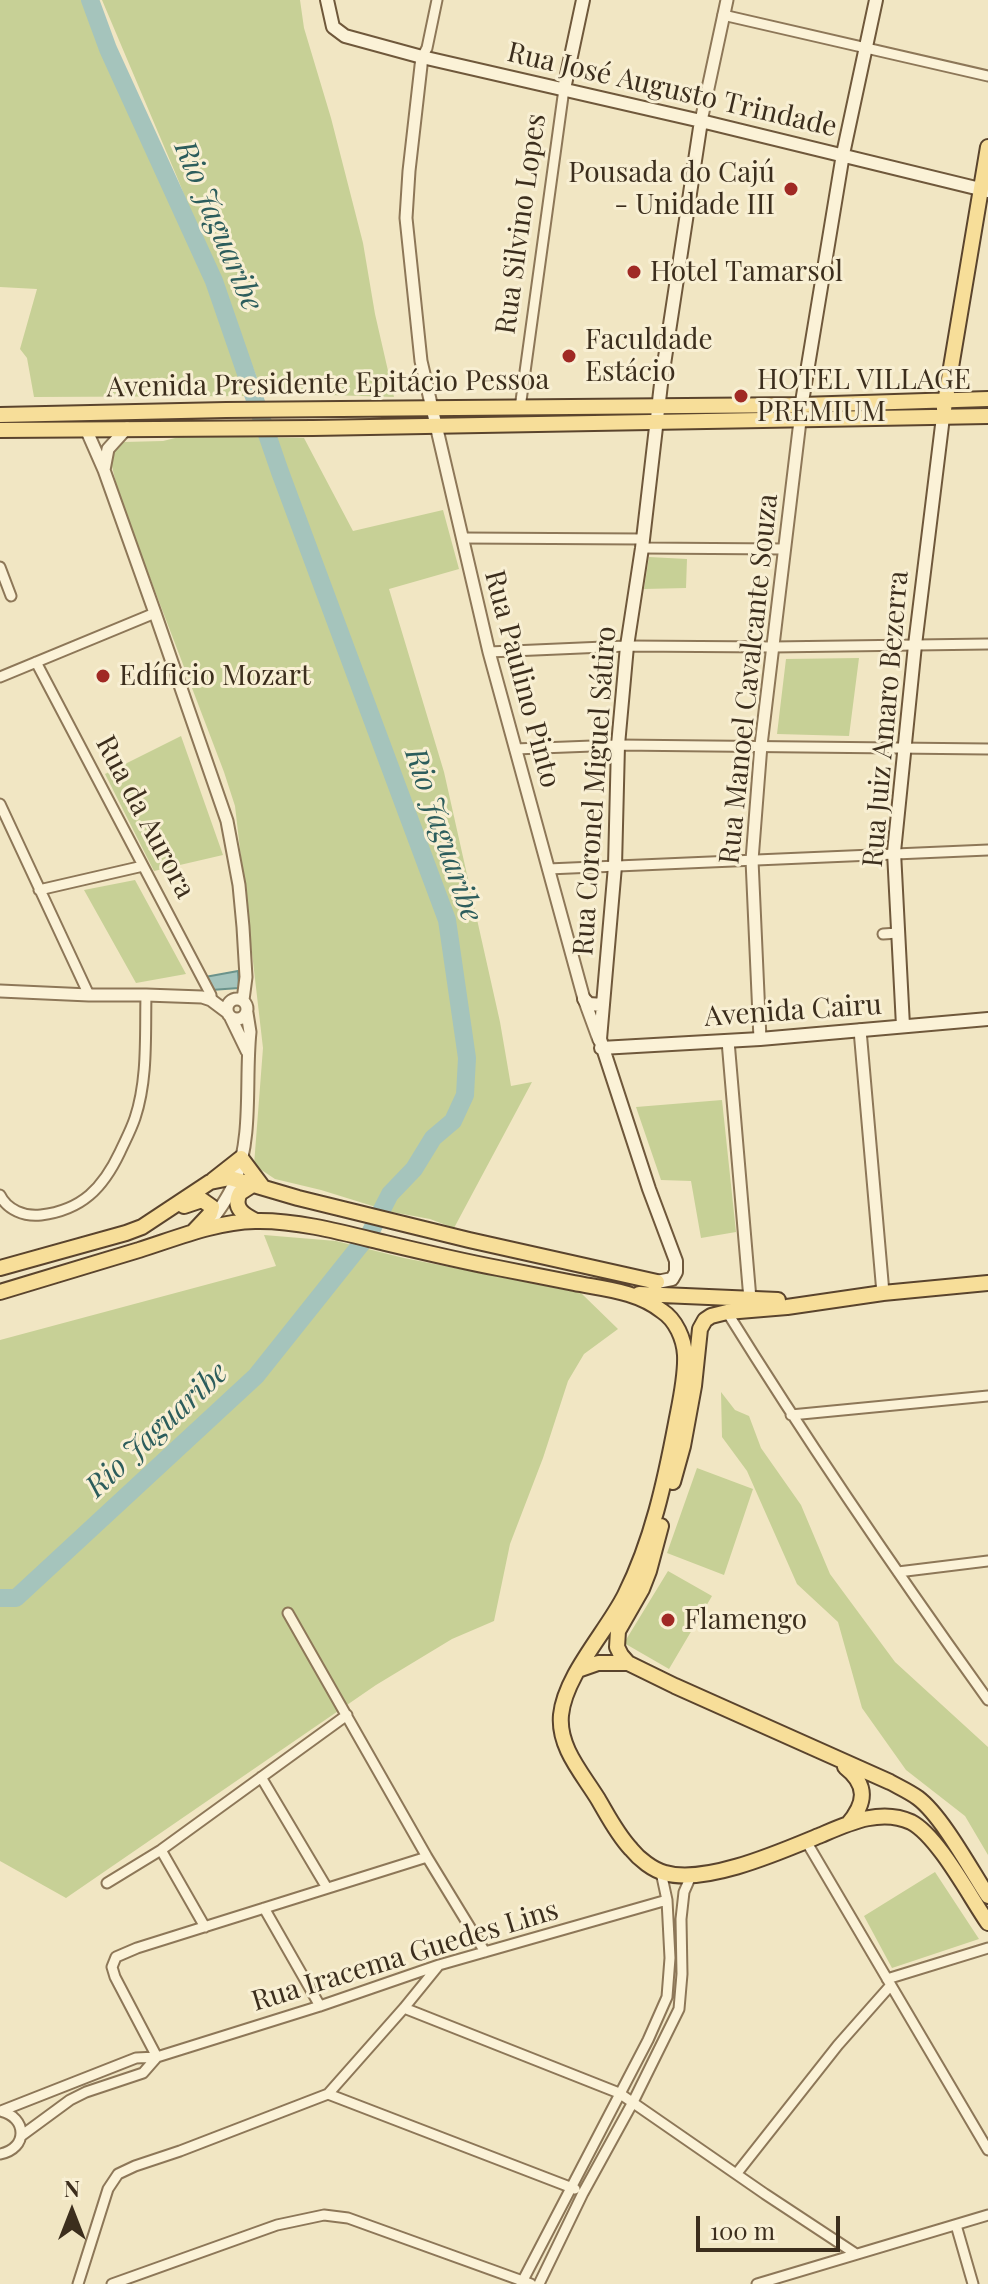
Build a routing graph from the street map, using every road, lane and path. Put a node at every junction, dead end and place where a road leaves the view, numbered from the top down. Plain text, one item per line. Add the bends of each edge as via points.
1 (327, 0) edge
2 (437, 0) edge
3 (583, 0) edge
4 (727, 0) edge
5 (876, 0) edge
6 (723, 15) junction
7 (865, 48) junction
8 (422, 57) junction
9 (988, 76) edge
10 (564, 89) junction
11 (701, 121) junction
12 (988, 147) edge
13 (843, 154) junction
14 (984, 190) edge
15 (988, 399) edge
16 (945, 400) junction
17 (801, 405) junction
18 (520, 408) junction
19 (431, 409) junction
20 (658, 414) junction
21 (0, 415) edge
22 (988, 416) edge
23 (943, 417) junction
24 (800, 421) junction
25 (435, 425) junction
26 (127, 428) junction
27 (86, 429) junction
28 (0, 430) edge
29 (104, 470) junction
30 (462, 538) junction
31 (642, 544) junction
32 (783, 549) junction
33 (0, 567) edge
34 (11, 596) dead end
35 (155, 613) junction
36 (988, 644) edge
37 (915, 645) junction
38 (627, 646) junction
39 (772, 647) junction
40 (489, 652) junction
41 (36, 662) junction
42 (0, 677) edge
43 (618, 745) junction
44 (761, 745) junction
45 (904, 748) junction
46 (515, 749) junction
47 (988, 749) edge
48 (0, 804) edge
49 (988, 850) edge
50 (894, 852) junction
51 (752, 860) junction
52 (143, 866) junction
53 (615, 866) junction
54 (548, 869) junction
55 (39, 890) junction
56 (898, 933) junction
57 (883, 934) dead end
58 (0, 991) edge
59 (89, 995) junction
60 (146, 995) junction
61 (208, 997) junction
62 (239, 999) junction
63 (584, 999) junction
64 (603, 1005) junction
65 (247, 1013) junction
66 (229, 1015) junction
67 (988, 1019) edge
68 (903, 1026) junction
69 (860, 1030) junction
70 (760, 1039) junction
71 (728, 1041) junction
72 (601, 1048) junction
73 (247, 1051) junction
74 (241, 1158) junction
75 (236, 1179) junction
76 (210, 1182) junction
77 (258, 1185) junction
78 (0, 1195) edge
79 (154, 1220) junction
80 (256, 1221) junction
81 (200, 1230) junction
82 (0, 1268) edge
83 (657, 1282) joint
84 (988, 1283) edge
85 (0, 1292) edge
86 (883, 1293) junction
87 (632, 1294) junction
88 (750, 1299) junction
89 (818, 1301) junction
90 (727, 1312) junction
91 (988, 1396) edge
92 (791, 1415) junction
93 (988, 1561) edge
94 (898, 1572) junction
95 (288, 1613) dead end
96 (628, 1663) junction
97 (578, 1670) junction
98 (988, 1700) edge
99 (347, 1715) junction
100 (829, 1756) junction
101 (261, 1777) junction
102 (848, 1824) junction
103 (806, 1841) junction
104 (161, 1850) junction
105 (427, 1857) junction
106 (661, 1872) junction
107 (691, 1876) junction
108 (107, 1883) dead end
109 (327, 1888) junction
110 (988, 1896) edge
111 (667, 1900) junction
112 (264, 1908) junction
113 (988, 1923) edge
114 (205, 1927) junction
115 (988, 1948) edge
116 (485, 1952) junction
117 (439, 1965) junction
118 (889, 1982) junction
119 (320, 2006) junction
120 (404, 2008) junction
121 (157, 2057) junction
122 (619, 2093) junction
123 (328, 2094) junction
124 (633, 2102) junction
125 (0, 2111) edge
126 (21, 2136) junction
127 (988, 2150) edge
128 (0, 2155) edge
129 (737, 2173) junction
130 (571, 2188) junction
131 (583, 2193) junction
132 (988, 2215) edge
133 (956, 2225) junction
134 (856, 2254) junction
135 (790, 2279) edge
136 (525, 2283) edge
137 (78, 2284) edge
138 (112, 2284) edge
139 (539, 2284) edge
140 (757, 2284) edge
141 (973, 2284) edge

1 - 8 main road, Rua José Augusto Trindade via 337,33
2 - 8 street
3 - 10 main road, Rua Silvino Lopes
4 - 6 street
5 - 7 main road
6 - 7 street
6 - 11 street
7 - 9 street
7 - 13 main road
8 - 10 main road, Rua José Augusto Trindade
8 - 19 street, Rua Paulino Pinto via 406,218
10 - 11 main road, Rua José Augusto Trindade
10 - 18 street, Rua Silvino Lopes
11 - 13 main road, Rua José Augusto Trindade
11 - 20 main road, Rua Coronel Miguel Sátiro
12 - 14 main road
13 - 14 main road, Rua José Augusto Trindade
13 - 17 main road
14 - 16 main road
15 - 16 main road, Avenida Presidente Epitácio Pessoa
16 - 17 main road, Avenida Presidente Epitácio Pessoa
16 - 23 main road
17 - 20 main road, Avenida Presidente Epitácio Pessoa
17 - 24 main road
18 - 19 main road, Avenida Presidente Epitácio Pessoa
18 - 20 main road, Avenida Presidente Epitácio Pessoa
19 - 21 main road, Avenida Presidente Epitácio Pessoa
19 - 25 street, Rua Paulino Pinto
20 - 24 main road, Avenida Presidente Epitácio Pessoa
20 - 25 main road, Avenida Presidente Epitácio Pessoa
20 - 31 main road, Rua Coronel Miguel Sátiro
22 - 23 main road, Avenida Presidente Epitácio Pessoa
23 - 24 main road, Avenida Presidente Epitácio Pessoa
23 - 37 main road, Rua Juiz Amaro Bezerra
24 - 32 street, Rua Manoel Cavalcante Souza
25 - 26 main road, Avenida Presidente Epitácio Pessoa
25 - 30 street, Rua Paulino Pinto
26 - 27 main road, Avenida Presidente Epitácio Pessoa
26 - 29 street via 108,449
27 - 28 main road, Avenida Presidente Epitácio Pessoa
27 - 29 street
29 - 35 street
30 - 31 street
30 - 40 street, Rua Paulino Pinto
31 - 32 street
31 - 38 main road, Rua Coronel Miguel Sátiro
32 - 39 street, Rua Manoel Cavalcante Souza
33 - 34 street
35 - 41 street
35 - 62 street via 227,821 243,927 246,977
36 - 37 street
37 - 39 street
37 - 45 main road, Rua Juiz Amaro Bezerra
38 - 39 street
38 - 40 street
38 - 43 main road, Rua Coronel Miguel Sátiro
39 - 44 street, Rua Manoel Cavalcante Souza
40 - 46 street, Rua Paulino Pinto
41 - 42 street
41 - 52 street, Rua da Aurora
43 - 44 street
43 - 46 street
43 - 53 main road, Rua Coronel Miguel Sátiro
44 - 45 street
44 - 51 street, Rua Manoel Cavalcante Souza
45 - 47 street
45 - 50 main road, Rua Juiz Amaro Bezerra
46 - 54 street, Rua Paulino Pinto
48 - 55 street
49 - 50 street
50 - 51 street
50 - 56 main road, Rua Juiz Amaro Bezerra
51 - 53 street
51 - 70 street, Rua Manoel Cavalcante Souza
52 - 55 street
52 - 61 street, Rua da Aurora
53 - 54 street
53 - 64 main road, Rua Coronel Miguel Sátiro
54 - 63 street, Rua Paulino Pinto
55 - 59 street
56 - 57 street
56 - 68 main road, Rua Juiz Amaro Bezerra
58 - 59 street
59 - 60 street
60 - 61 street
60 - 78 street via 140,1098 105,1181 73,1207 39,1215 10,1208
61 - 62 street
61 - 66 street
62 - 65 street
62 - 66 street via 229,1002
63 - 64 main road
63 - 72 street, Rua Paulino Pinto
64 - 72 main road, Rua Coronel Miguel Sátiro
65 - 66 street via 242,1018
65 - 73 street
66 - 73 street
67 - 68 main road, Avenida Cairu
68 - 69 main road, Avenida Cairu
69 - 70 main road, Avenida Cairu
69 - 86 street
70 - 71 main road, Avenida Cairu
71 - 72 main road, Avenida Cairu
71 - 88 street
72 - 83 main road, Rua Paulino Pinto via 676,1261 672,1279
73 - 74 street
74 - 75 street
74 - 76 main road
74 - 77 main road
75 - 76 main road
75 - 77 main road
75 - 81 street
76 - 79 main road
77 - 80 main road via 240,1193 237,1203
77 - 83 main road
79 - 81 main road via 202,1200 212,1211
79 - 82 main road via 126,1233
80 - 81 main road
80 - 87 main road via 341,1232
81 - 85 main road
84 - 86 main road
86 - 89 main road
87 - 88 main road
87 - 97 main road via 660,1308 678,1331 685,1354 681,1397 666,1474 638,1568
88 - 89 main road
89 - 90 main road
90 - 92 street
90 - 96 main road via 711,1316 700,1329 683,1446 649,1571 616,1640
91 - 92 street
92 - 94 street
93 - 94 street
94 - 98 street
95 - 99 street
96 - 97 main road via 598,1663
96 - 100 main road
97 - 106 main road via 561,1712 564,1743 632,1851
99 - 101 street
99 - 105 street
100 - 102 main road via 849,1770 862,1789 858,1812
100 - 110 main road via 919,1799
101 - 104 street
101 - 109 street
102 - 103 main road
102 - 113 main road via 874,1816 910,1822 938,1848
103 - 107 main road
103 - 118 street
104 - 108 street
104 - 114 street
105 - 109 street
105 - 116 street
106 - 107 main road
106 - 111 street
107 - 124 street via 681,1919 679,2009
109 - 112 street
111 - 116 street, Rua Iracema Guedes Lins
111 - 122 street via 667,1997
112 - 114 street
112 - 119 street
114 - 121 street via 116,1957 112,1967
115 - 118 street
116 - 117 street, Rua Iracema Guedes Lins
117 - 119 street, Rua Iracema Guedes Lins
117 - 120 street
118 - 127 street
118 - 129 street
119 - 121 street, Rua Iracema Guedes Lins
120 - 122 street
120 - 123 street
121 - 125 street via 136,2058
121 - 126 street via 143,2073 70,2100
122 - 124 street
122 - 130 street
123 - 130 street
123 - 137 street via 118,2174 108,2189
124 - 129 street
124 - 131 street
125 - 126 street via 14,2116
126 - 128 street via 14,2148
129 - 134 street
130 - 131 street
130 - 136 street
131 - 139 street
132 - 133 street
133 - 134 street
133 - 141 street
134 - 135 street
135 - 140 street
136 - 138 street via 348,2218 324,2215 277,2225

